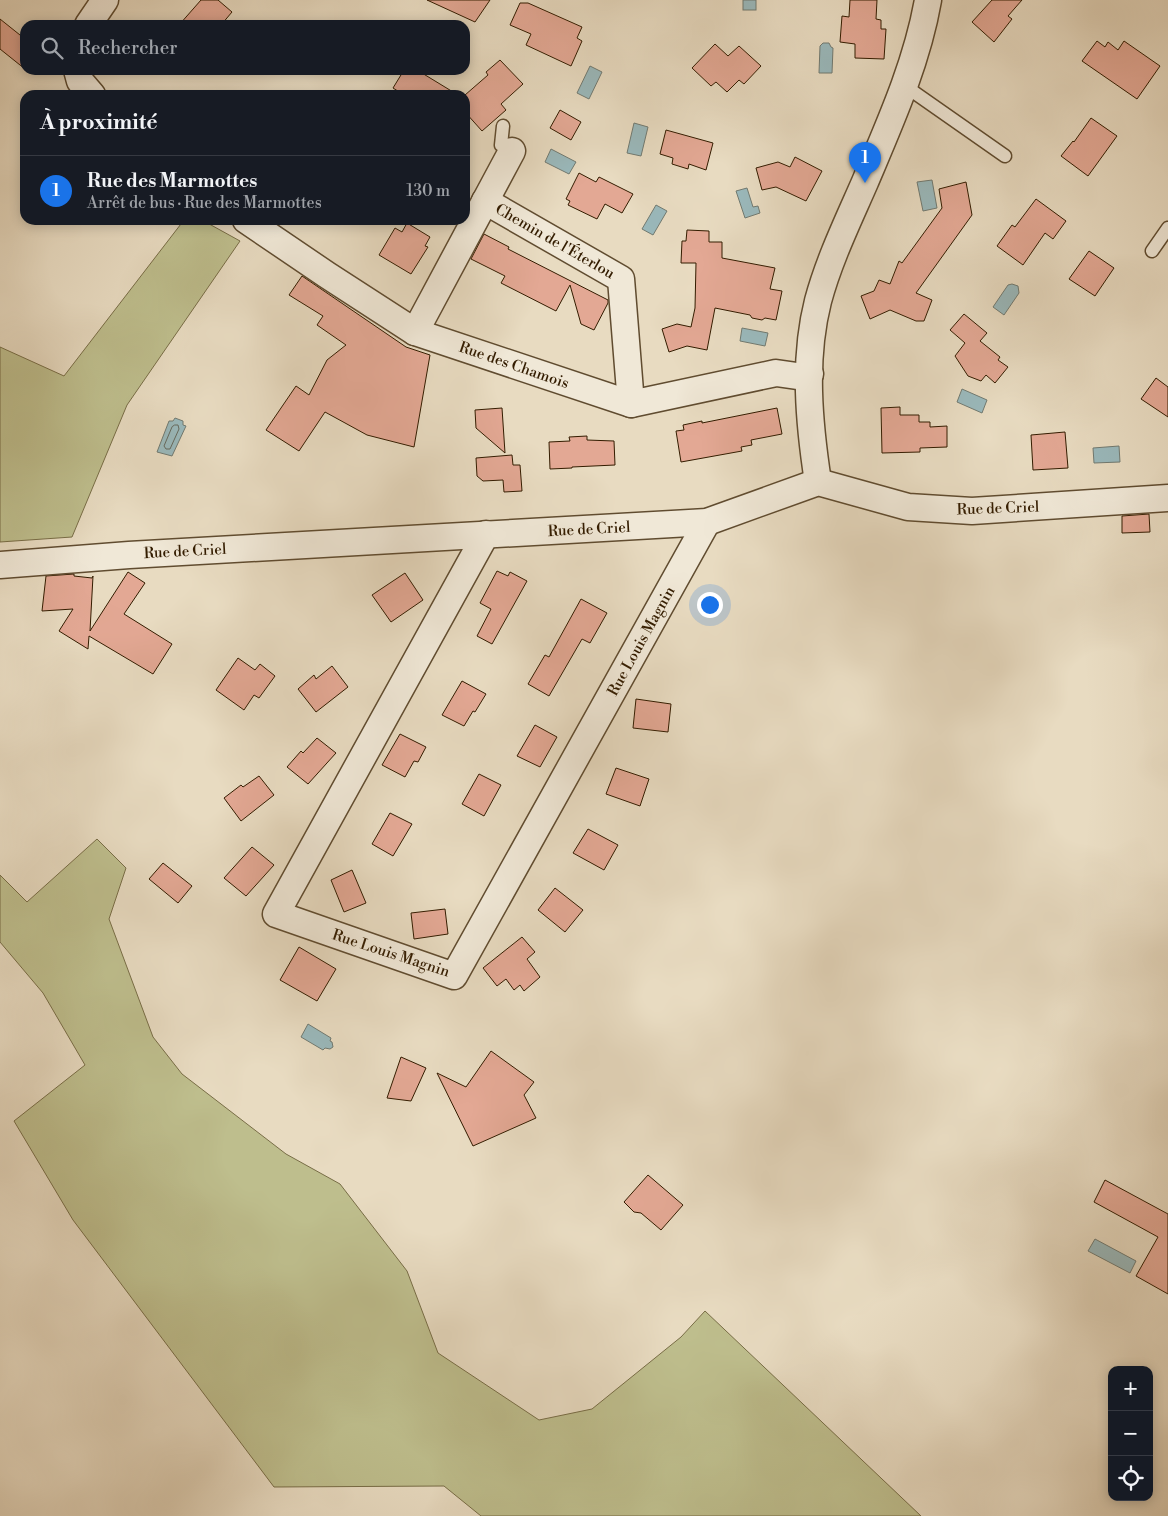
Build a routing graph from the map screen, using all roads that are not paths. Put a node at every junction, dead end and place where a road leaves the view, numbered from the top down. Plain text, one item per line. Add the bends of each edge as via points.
1 (105, 0) edge
2 (928, 0) edge
3 (91, 20) edge
4 (78, 75) edge
5 (905, 86) junction
6 (88, 90) edge
7 (503, 126) dead end
8 (512, 151) joint
9 (1005, 156) dead end
10 (485, 201) junction
11 (253, 225) edge
12 (1168, 228) edge
13 (1152, 251) dead end
14 (415, 332) junction
15 (810, 374) junction
16 (631, 404) junction
17 (818, 482) junction
18 (1168, 498) edge
19 (707, 522) junction
20 (486, 534) junction
21 (0, 565) edge

1 - 3 street
2 - 5 street
4 - 6 street
5 - 9 lane
5 - 15 street via 840,238 818,301
7 - 8 lane via 501,145
8 - 10 street, Chemin de l'Éterlou
10 - 14 street, Chemin de l'Éterlou
10 - 16 street, Chemin de l'Éterlou via 621,279
11 - 14 street, Rue des Chamois
12 - 13 lane
14 - 16 street, Rue des Chamois
15 - 16 street via 776,373
15 - 17 street via 812,442
17 - 18 street, Rue de Criel via 908,507 972,511
17 - 19 street, Rue de Criel
19 - 20 street, Rue de Criel
19 - 20 street, Rue Louis Magnin via 454,976 276,914
20 - 21 street, Rue de Criel

